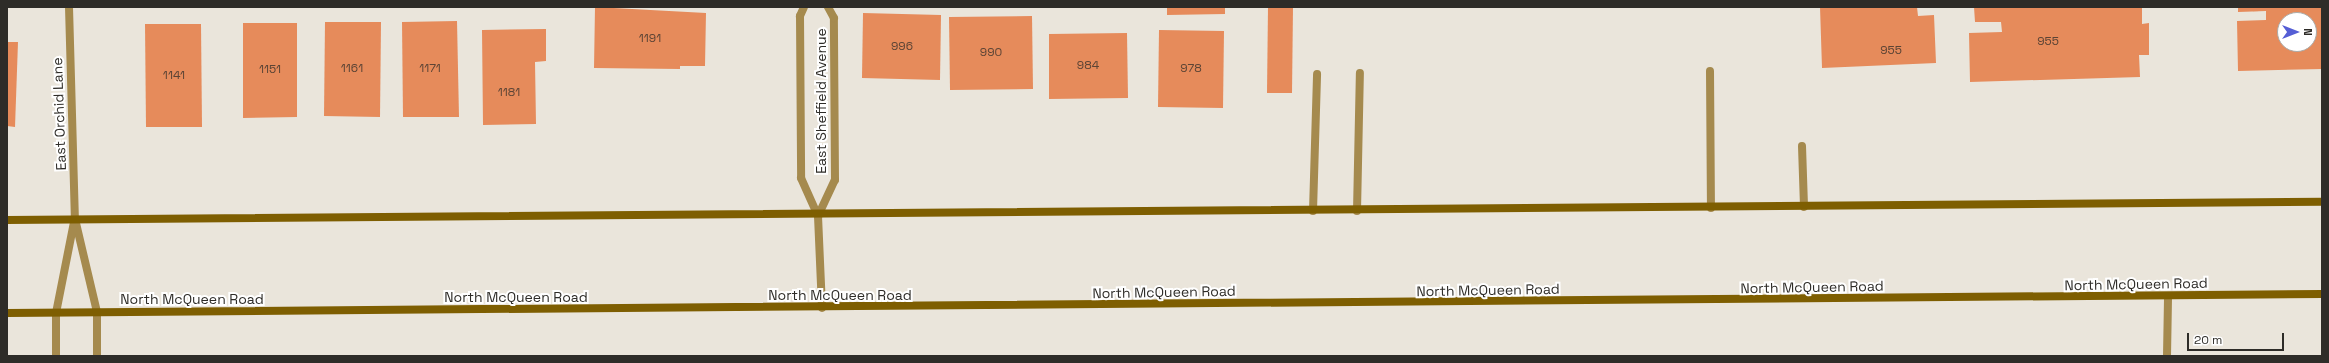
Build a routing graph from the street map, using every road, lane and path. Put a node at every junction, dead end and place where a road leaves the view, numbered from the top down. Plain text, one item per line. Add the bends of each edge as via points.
1 (69, 7) edge
2 (804, 7) edge
3 (828, 7) edge
4 (1710, 71) dead end
5 (1360, 73) dead end
6 (1317, 74) dead end
7 (1802, 146) dead end
8 (2322, 202) edge
9 (1804, 207) junction
10 (1711, 208) junction
11 (1313, 211) junction
12 (1357, 211) junction
13 (818, 216) junction
14 (7, 220) edge
15 (75, 220) junction
16 (2322, 294) edge
17 (2168, 297) junction
18 (822, 308) junction
19 (97, 312) junction
20 (7, 313) edge
21 (56, 313) junction
22 (56, 356) edge
23 (97, 356) edge
24 (2167, 356) edge

1 - 15 street, East Orchid Lane
2 - 13 street, East Sheffield Avenue via 800,16 801,178
3 - 13 street, East Sheffield Avenue via 834,18 835,180
4 - 10 street
5 - 12 street
6 - 11 street
7 - 9 street
8 - 9 main road
9 - 10 main road
10 - 12 main road
11 - 12 main road
11 - 13 main road
13 - 15 main road
13 - 18 street, East Sheffield Avenue
14 - 15 main road
15 - 19 street, East Orchid Lane
15 - 21 street, East Orchid Lane
16 - 17 main road, North McQueen Road
17 - 18 main road, North McQueen Road
17 - 24 street
18 - 19 main road, North McQueen Road
19 - 21 main road, North McQueen Road
19 - 23 street, East Orchid Lane
20 - 21 main road, North McQueen Road
21 - 22 street, East Orchid Lane

